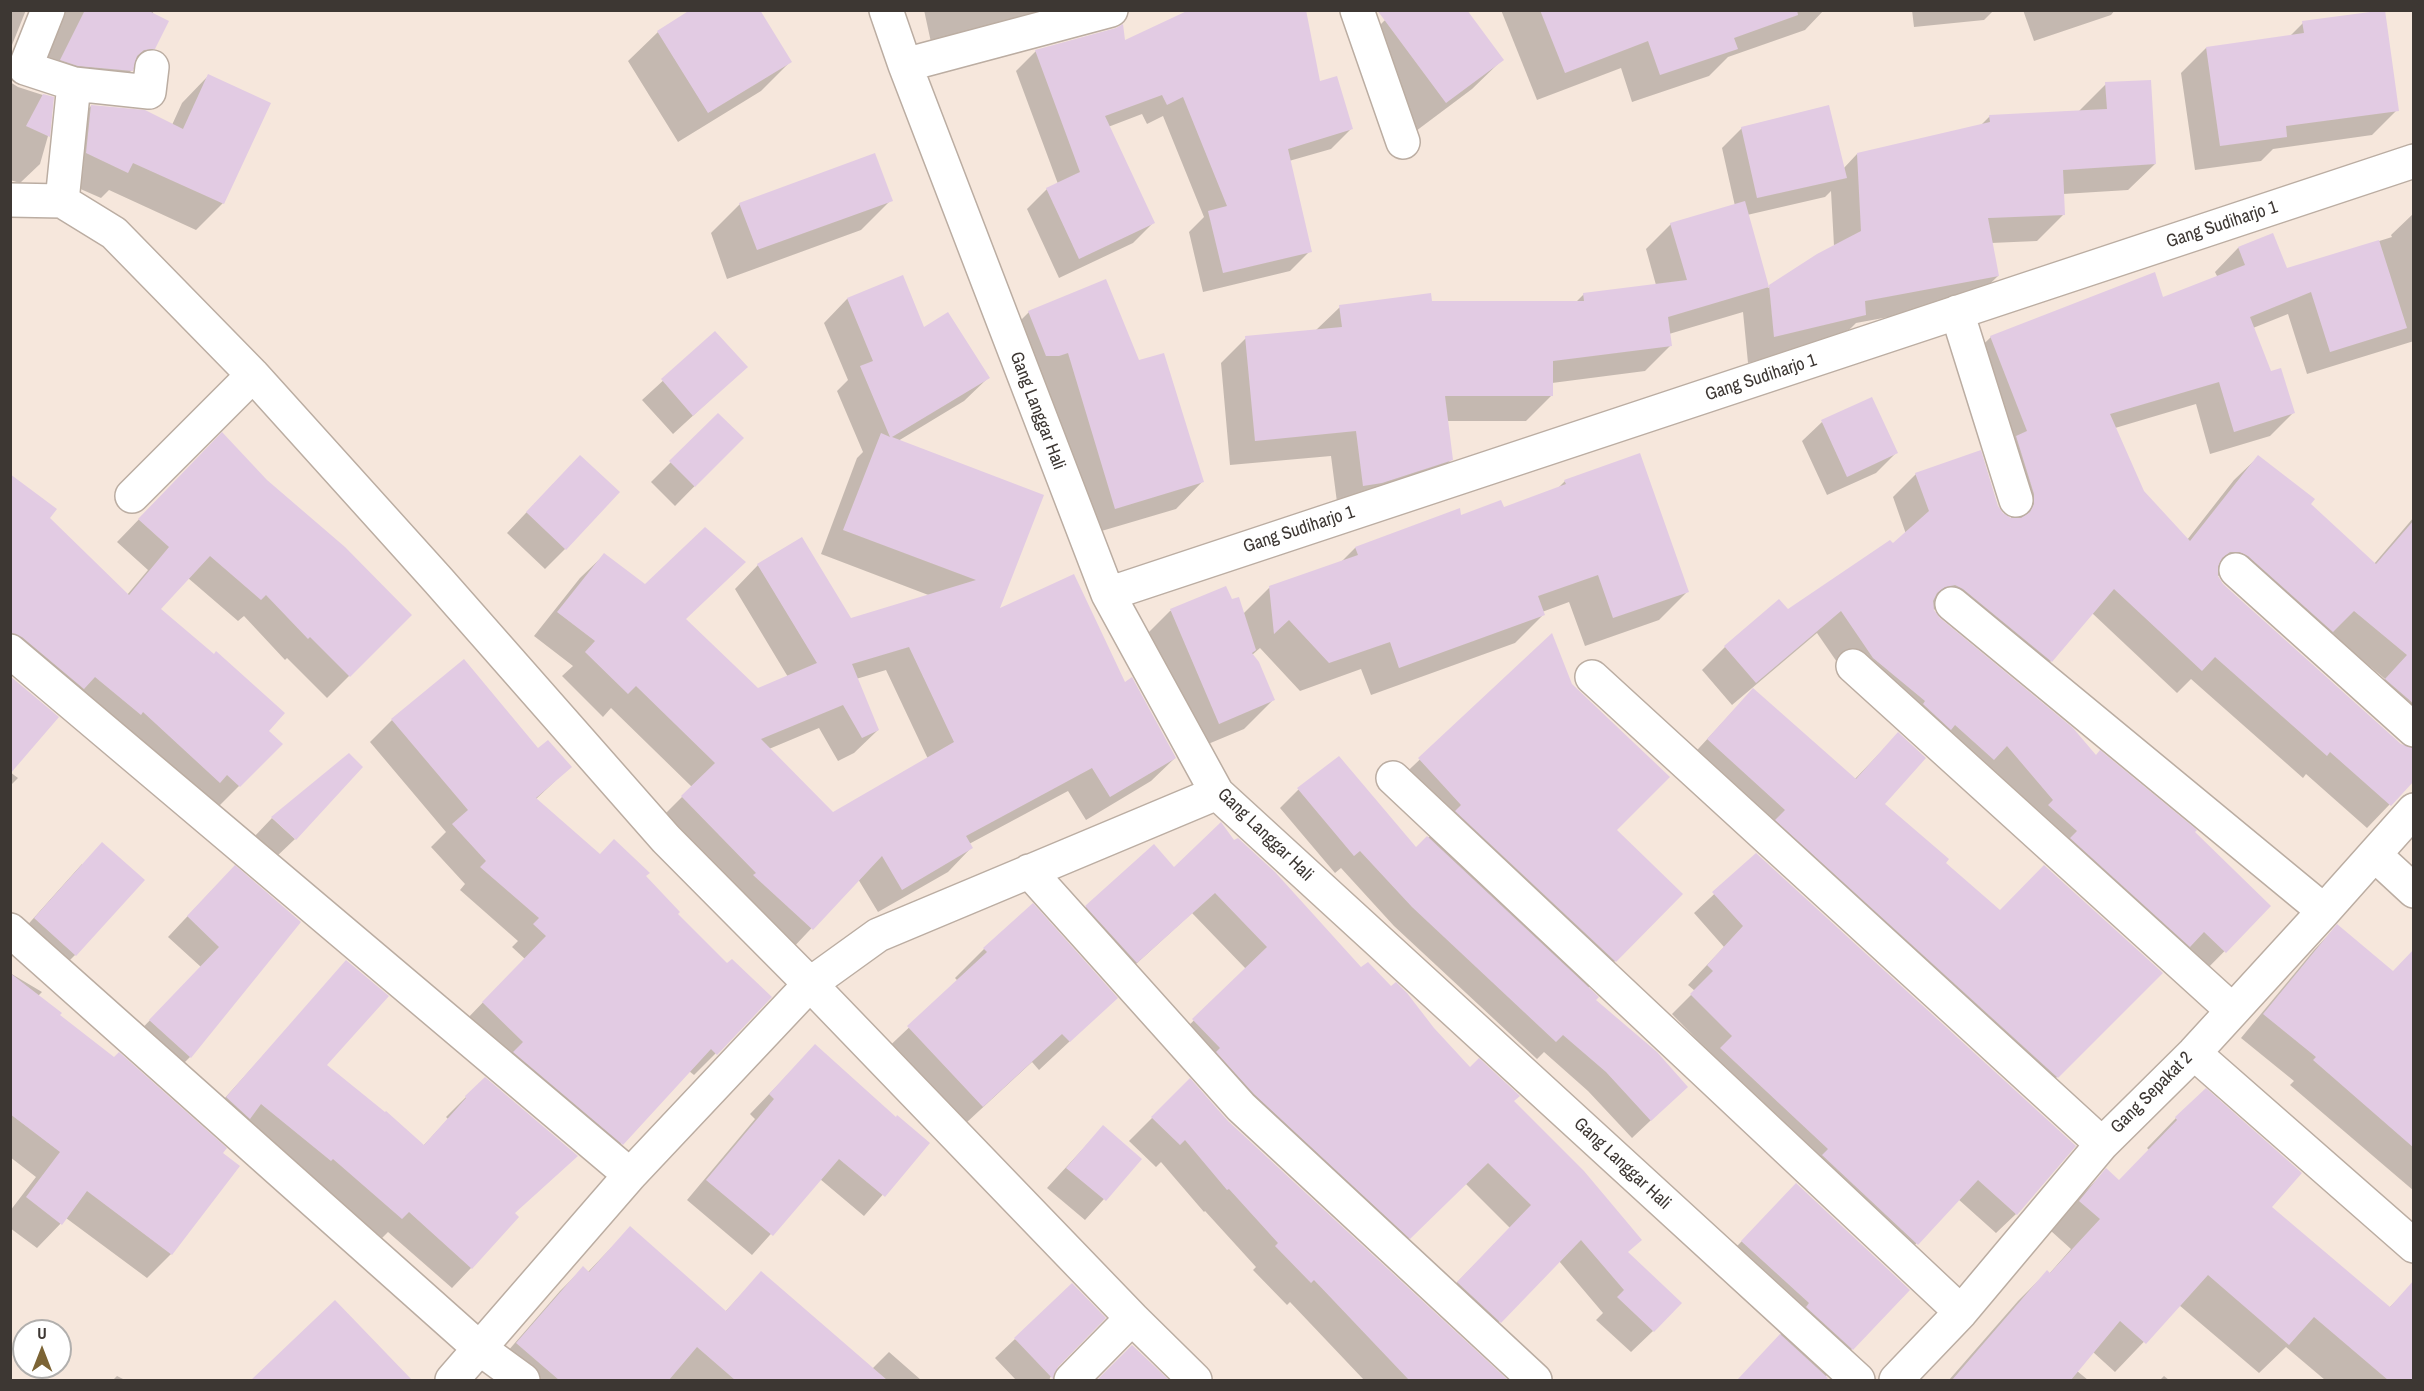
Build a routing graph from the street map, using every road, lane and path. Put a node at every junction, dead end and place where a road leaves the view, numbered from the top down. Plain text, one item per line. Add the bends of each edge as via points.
1 (48, 10) edge
2 (886, 10) edge
3 (1111, 10) edge
4 (1358, 10) edge
5 (904, 65) junction
6 (152, 67) dead end
7 (74, 84) junction
8 (1403, 142) dead end
9 (2414, 161) edge
10 (10, 200) edge
11 (62, 201) junction
12 (1957, 312) junction
13 (253, 375) junction
14 (132, 496) dead end
15 (2016, 500) dead end
16 (2236, 570) dead end
17 (1108, 594) junction
18 (1952, 604) dead end
19 (10, 651) edge
20 (1853, 666) dead end
21 (1592, 677) dead end
22 (2414, 730) edge
23 (1393, 778) dead end
24 (1217, 793) junction
25 (2414, 810) edge
26 (2375, 855) junction
27 (1029, 871) junction
28 (2414, 891) edge
29 (2324, 911) junction
30 (10, 930) edge
31 (810, 984) junction
32 (2232, 1010) junction
33 (2194, 1053) junction
34 (2102, 1144) junction
35 (630, 1175) junction
36 (2414, 1246) edge
37 (1960, 1312) junction
38 (1132, 1318) junction
39 (479, 1348) junction
40 (452, 1380) edge
41 (523, 1380) edge
42 (1071, 1380) edge
43 (1195, 1380) edge
44 (1535, 1380) edge
45 (1858, 1380) edge
46 (1896, 1380) edge

1 - 7 street via 25,68
2 - 5 street, Gang Langgar Hali
3 - 5 street
4 - 8 street
5 - 17 street, Gang Langgar Hali
6 - 7 street via 150,92
7 - 11 street
9 - 12 street, Gang Sudiharjo 1
10 - 11 street
11 - 13 street via 114,233
12 - 15 street
12 - 17 street, Gang Sudiharjo 1
13 - 14 street
13 - 31 street via 666,839
16 - 22 street
17 - 24 street, Gang Langgar Hali
18 - 29 street
19 - 35 street
20 - 32 street
21 - 34 street
23 - 37 street
24 - 27 street
24 - 45 street, Gang Langgar Hali
25 - 26 street, Gang Sepakat 2
26 - 28 street
26 - 29 street, Gang Sepakat 2
27 - 31 street via 878,935
27 - 44 street via 1241,1107
29 - 32 street, Gang Sepakat 2
30 - 39 street
31 - 35 street
31 - 38 street
32 - 33 street, Gang Sepakat 2
33 - 34 street, Gang Sepakat 2
33 - 36 street
34 - 37 street, Gang Sepakat 2
35 - 39 street
37 - 46 street, Gang Sepakat 2
38 - 42 street
38 - 43 street
39 - 40 street
39 - 41 street

